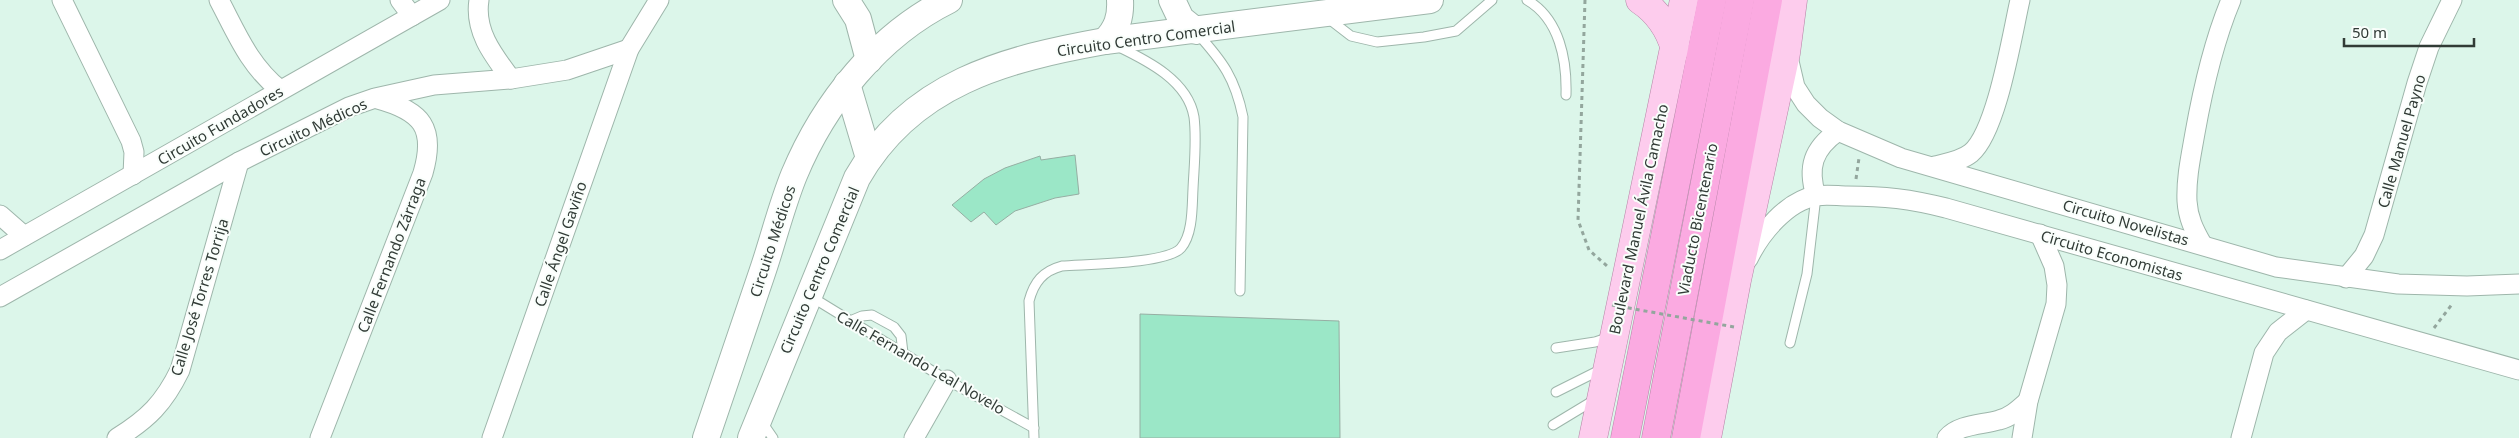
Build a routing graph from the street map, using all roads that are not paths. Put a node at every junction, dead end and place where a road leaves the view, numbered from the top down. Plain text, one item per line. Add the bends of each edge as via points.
1 (62, 0) edge
2 (219, 0) edge
3 (400, 0) edge
4 (440, 0) edge
5 (479, 0) edge
6 (659, 0) edge
7 (846, 0) edge
8 (1120, 0) edge
9 (1172, 0) edge
10 (1430, 0) edge
11 (1492, 0) edge
12 (1527, 0) edge
13 (1640, 0) edge
14 (1684, 0) edge
15 (1712, 0) edge
16 (1740, 0) edge
17 (1768, 0) edge
18 (1793, 0) edge
19 (2020, 0) edge
20 (2231, 0) edge
21 (2452, 0) edge
22 (934, 2) edge
23 (1323, 14) junction
24 (412, 16) junction
25 (1196, 31) junction
26 (1105, 41) junction
27 (629, 49) junction
28 (1675, 49) junction
29 (1786, 53) junction
30 (869, 60) junction
31 (511, 79) junction
32 (847, 84) junction
33 (280, 90) junction
34 (1566, 95) dead end
35 (375, 98) junction
36 (1838, 131) junction
37 (868, 158) junction
38 (239, 162) junction
39 (1933, 166) junction
40 (133, 175) junction
41 (1816, 196) junction
42 (0, 215) edge
43 (2040, 234) junction
44 (24, 236) junction
45 (2202, 244) junction
46 (0, 250) edge
47 (2346, 278) junction
48 (1737, 280) junction
49 (2517, 286) edge
50 (1240, 291) dead end
51 (808, 295) junction
52 (0, 297) edge
53 (2306, 310) junction
54 (850, 321) junction
55 (1613, 336) junction
56 (1790, 343) dead end
57 (1556, 348) dead end
58 (903, 353) junction
59 (2496, 362) junction
60 (2519, 362) edge
61 (1606, 366) junction
62 (2519, 370) edge
63 (947, 380) junction
64 (1556, 392) dead end
65 (1601, 397) junction
66 (2028, 401) junction
67 (1553, 425) dead end
68 (755, 427) edge
69 (1034, 428) junction
70 (117, 438) edge
71 (320, 438) edge
72 (492, 438) edge
73 (706, 438) edge
74 (773, 438) edge
75 (914, 438) edge
76 (1034, 438) edge
77 (1593, 438) edge
78 (1625, 438) edge
79 (1656, 438) edge
80 (1686, 438) edge
81 (1708, 438) edge
82 (1947, 438) edge
83 (2022, 438) edge
84 (2241, 438) edge

1 - 40 street via 131,141
2 - 33 street via 252,64
3 - 24 street
4 - 24 street, Circuito Fundadores
5 - 31 street via 479,26
6 - 27 street
7 - 30 main road via 858,19
8 - 26 main road via 1116,28
9 - 25 main road via 1181,18
10 - 23 main road, Circuito Centro Comercial
11 - 23 lane via 1456,31 1424,38 1377,42 1351,36
12 - 34 lane via 1536,5 1551,24 1559,41 1567,73
13 - 28 main road via 1660,19
14 - 28 main road, Boulevard Manuel Ávila Camacho
15 - 78 highway, Boulevard Manuel Ávila Camacho
16 - 79 highway, Viaducto Bicentenario
17 - 80 highway
18 - 29 main road
19 - 39 street via 1984,136 1971,153 1954,162
20 - 45 street via 2203,88 2188,171 2187,202 2191,223
21 - 47 street, Calle Manuel Payno via 2426,56 2374,235 2364,256
22 - 30 main road, Circuito Médicos
23 - 25 main road, Circuito Centro Comercial
24 - 33 street, Circuito Fundadores
25 - 26 main road, Circuito Centro Comercial
25 - 50 lane via 1228,70 1243,117
26 - 37 main road, Circuito Centro Comercial via 1051,50 1002,64 963,80 907,117 889,132
26 - 69 lane via 1146,60 1164,73 1188,100 1194,116 1195,147 1189,230 1181,248 1169,256 1062,266 1049,270 1040,278 1029,301
27 - 31 street, Circuito Médicos via 567,70
27 - 72 street, Calle Ángel Gaviño
28 - 55 main road, Boulevard Manuel Ávila Camacho
29 - 36 street, Circuito Novelistas via 1795,87 1806,104
29 - 48 main road
30 - 32 main road, Circuito Médicos
31 - 35 street, Circuito Médicos via 434,85
32 - 37 main road
32 - 73 main road, Circuito Médicos via 794,175
33 - 40 street, Circuito Fundadores
35 - 38 street, Circuito Médicos via 349,107
35 - 71 street, Calle Fernando Zárraga via 400,105 416,115 429,138 429,153
36 - 39 street, Circuito Novelistas via 1901,158
36 - 41 street via 1824,141 1813,162 1812,184
37 - 51 main road, Circuito Centro Comercial via 846,201
38 - 52 street, Circuito Médicos
38 - 70 street, Calle José Torres Torrija via 180,370 154,412
39 - 45 street, Circuito Novelistas
40 - 44 street, Circuito Fundadores
41 - 43 street, Circuito Economistas via 1903,198
41 - 48 street, Circuito Economistas via 1780,216 1755,243
41 - 56 lane via 1807,274
42 - 44 street
43 - 53 street, Circuito Economistas
43 - 66 street via 2054,266 2056,304
44 - 46 street, Circuito Fundadores
45 - 47 street, Circuito Novelistas via 2276,267
47 - 49 street, Circuito Novelistas via 2398,284
48 - 81 main road
51 - 54 lane, Calle Fernando Leal Novelo
51 - 68 main road, Circuito Centro Comercial
53 - 59 street, Circuito Economistas
53 - 84 street via 2278,332 2264,353
54 - 58 lane, Calle Fernando Leal Novelo
54 - 58 lane via 872,315 894,327 901,336
55 - 57 lane
55 - 61 main road, Boulevard Manuel Ávila Camacho
58 - 63 lane, Calle Fernando Leal Novelo
59 - 60 street
59 - 62 street, Circuito Economistas
61 - 64 lane
61 - 65 main road, Boulevard Manuel Ávila Camacho
63 - 69 lane, Calle Fernando Leal Novelo
63 - 75 street
65 - 67 lane
65 - 77 main road, Boulevard Manuel Ávila Camacho
66 - 82 street via 2014,414 1964,428
66 - 83 street
68 - 74 lane
69 - 76 lane

